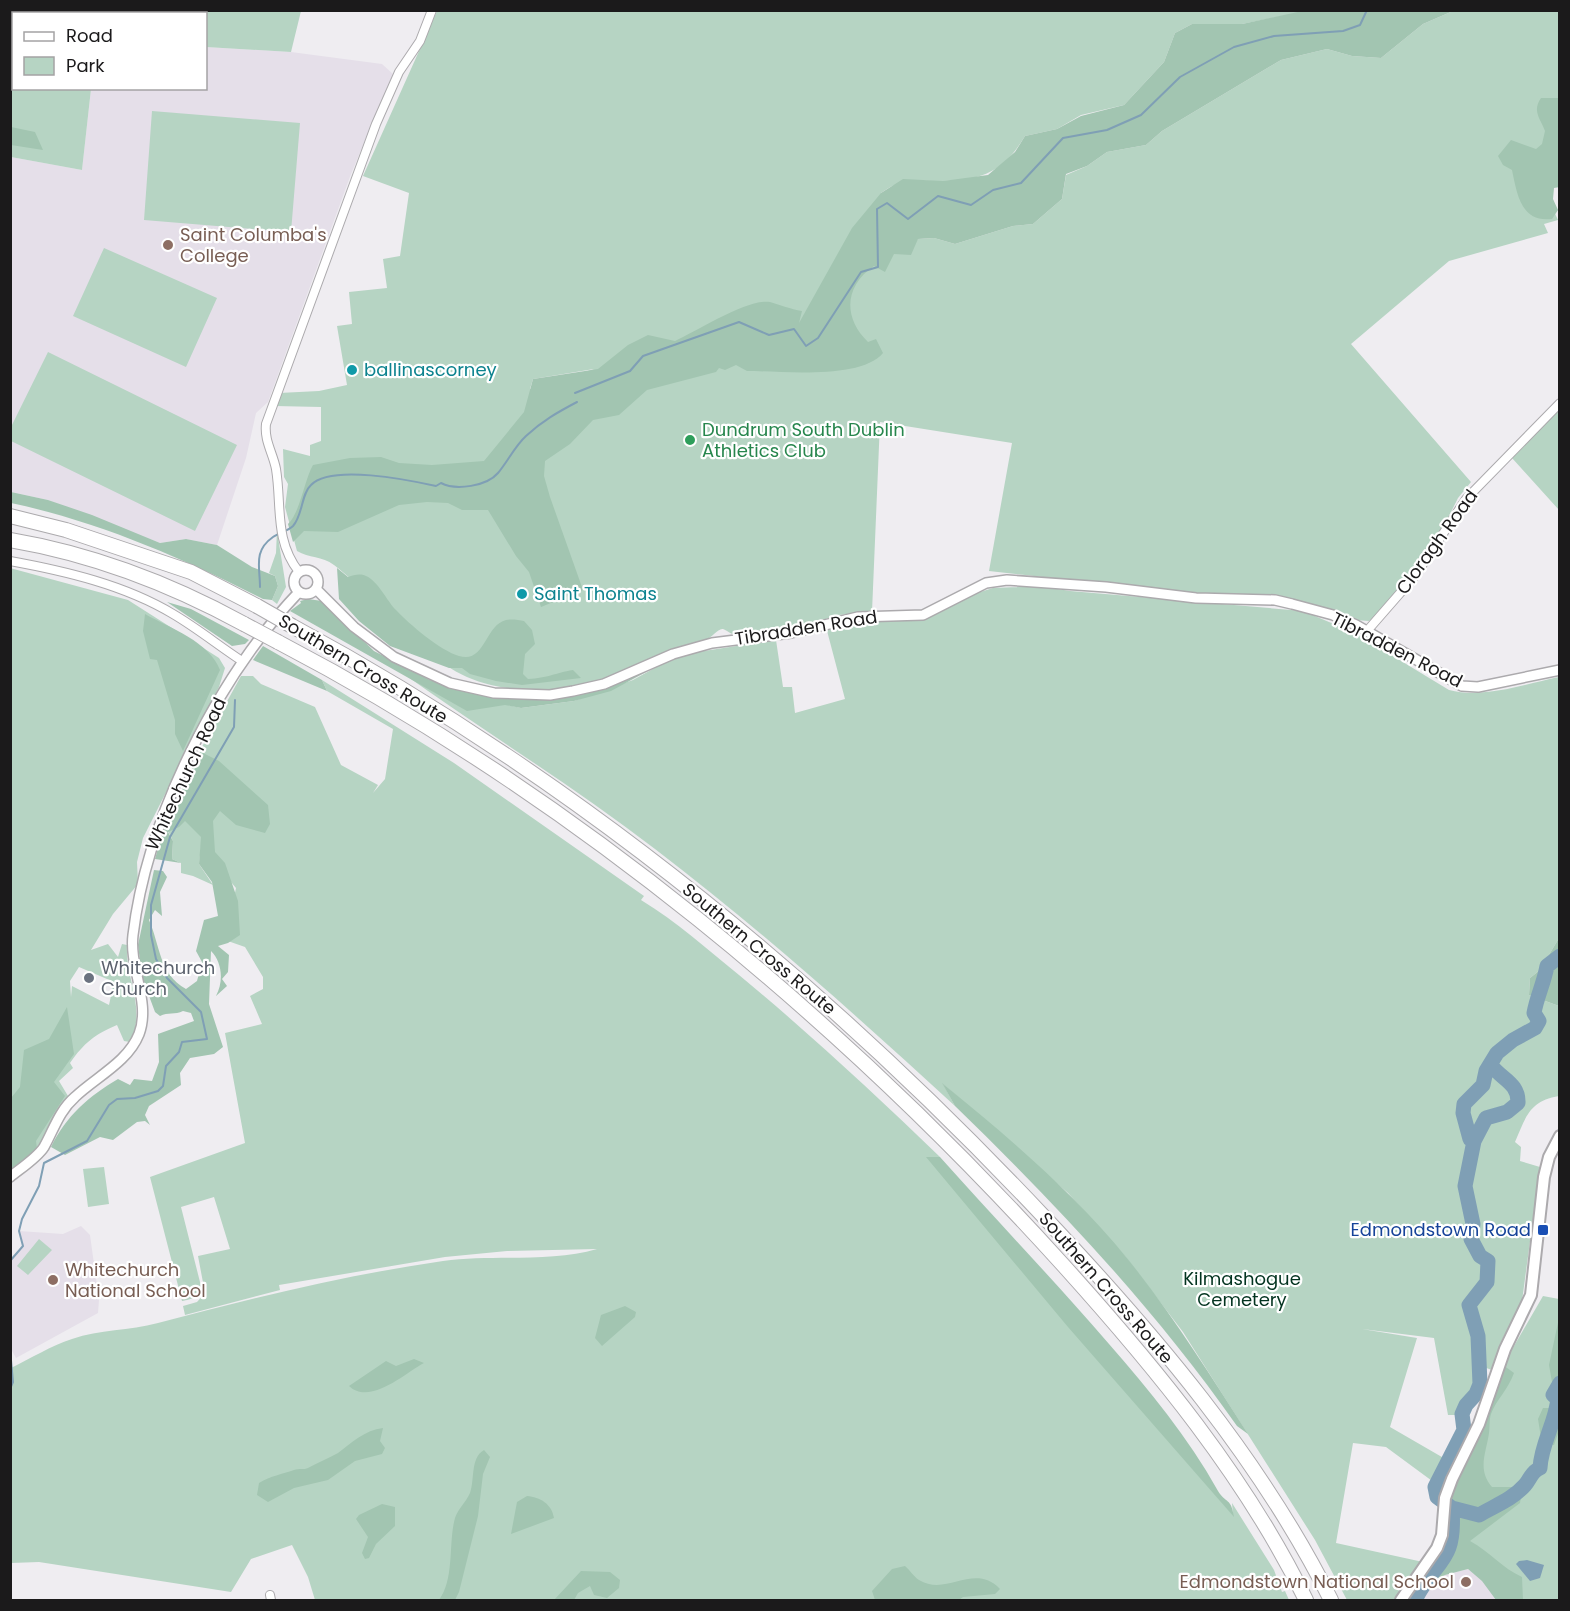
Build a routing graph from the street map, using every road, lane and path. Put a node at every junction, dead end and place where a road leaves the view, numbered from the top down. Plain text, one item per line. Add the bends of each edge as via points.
1 (432, 10) edge
2 (1560, 402) edge
3 (10, 516) edge
4 (10, 540) edge
5 (10, 561) edge
6 (299, 572) junction
7 (316, 589) junction
8 (298, 592) junction
9 (1367, 631) junction
10 (242, 661) junction
11 (1560, 670) edge
12 (1560, 1136) edge
13 (10, 1178) edge
14 (1306, 1600) edge
15 (1331, 1600) edge
16 (1401, 1600) edge

1 - 6 street via 376,124 270,409 265,437 276,471 280,530
2 - 9 street, Cloragh Road via 1466,499 1415,576
3 - 15 highway, Southern Cross Route, bridge via 191,572 257,606 411,695 568,800 748,937 903,1073 1085,1261 1185,1378 1255,1472
4 - 14 highway, Southern Cross Route, bridge via 138,575 176,590 333,671 434,732 598,844 740,955 897,1093 1003,1199 1140,1354 1225,1465 1266,1527
5 - 10 street via 66,573 142,598 173,613
6 - 7 street via 315,574
6 - 8 street via 294,582
7 - 8 street via 306,594
7 - 9 street, Tibradden Road via 374,644 415,669 467,688 526,695 603,684 673,654 712,643 791,633 858,617 923,615 986,583 1007,580 1196,598 1275,600 1326,613
8 - 10 street, Whitechurch Road
9 - 11 street, Tibradden Road via 1462,686 1478,687
10 - 13 street, Whitechurch Road via 196,745 159,824 146,863 131,947 142,1013 135,1042 73,1098 59,1115 42,1149
12 - 16 main road via 1544,1177 1531,1295 1505,1349 1479,1424 1444,1502 1437,1548

